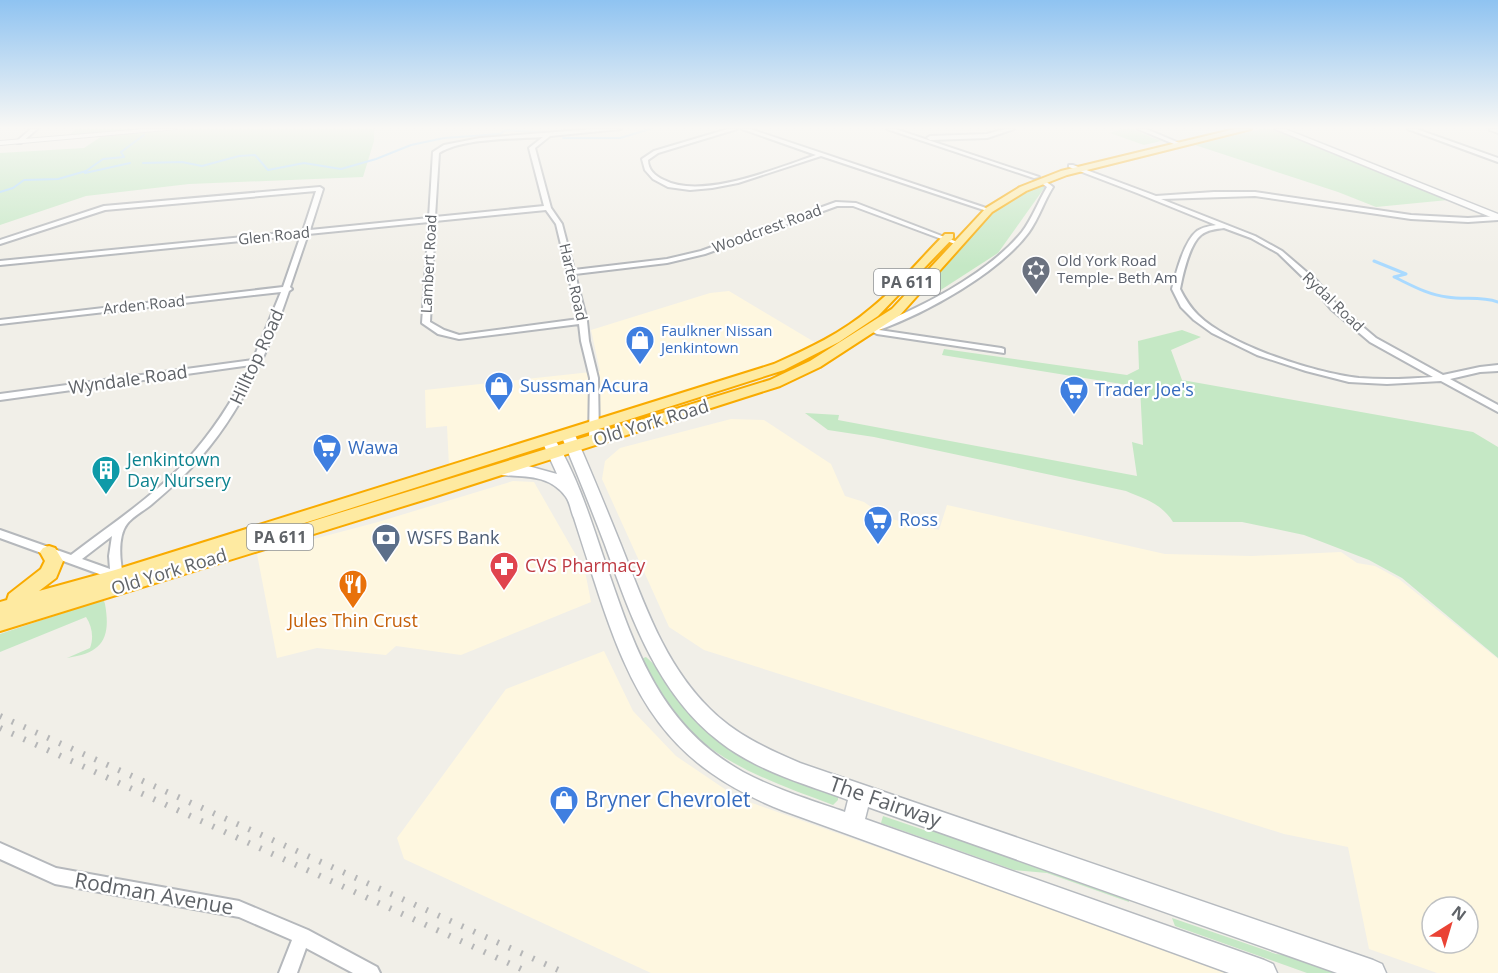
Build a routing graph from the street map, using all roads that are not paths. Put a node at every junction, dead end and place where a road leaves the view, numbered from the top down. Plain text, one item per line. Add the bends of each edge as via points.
1 (434, 174) edge
2 (539, 174) edge
3 (650, 174) edge
4 (760, 174) edge
5 (879, 174) edge
6 (1025, 174) edge
7 (1053, 174) edge
8 (1096, 174) edge
9 (1390, 174) edge
10 (1039, 179) junction
11 (1134, 189) junction
12 (1158, 197) junction
13 (1175, 206) junction
14 (548, 208) junction
15 (983, 209) junction
16 (1498, 218) edge
17 (431, 220) junction
18 (1225, 226) junction
19 (305, 233) junction
20 (951, 241) junction
21 (0, 242) edge
22 (0, 263) edge
23 (572, 272) junction
24 (288, 289) junction
25 (583, 321) junction
26 (0, 322) edge
27 (868, 331) junction
28 (1001, 351) dead end
29 (256, 362) junction
30 (1498, 368) edge
31 (1443, 378) junction
32 (0, 397) edge
33 (1498, 409) edge
34 (594, 433) junction
35 (561, 444) junction
36 (497, 471) junction
37 (572, 496) junction
38 (123, 521) junction
39 (0, 534) edge
40 (49, 552) junction
41 (72, 561) junction
42 (119, 581) junction
43 (1, 613) edge
44 (861, 794) junction
45 (852, 825) junction
46 (0, 851) edge
47 (302, 936) junction
48 (288, 973) edge
49 (371, 973) edge
50 (1264, 973) edge
51 (1373, 973) edge

1 - 17 street, Lambert Road
2 - 14 street, Harte Road
3 - 4 street via 661,183 677,187 706,188
5 - 15 street
6 - 10 street
7 - 10 highway, Old York Road / PA 611
8 - 11 street, Rydal Road
9 - 16 main road
10 - 15 highway, Old York Road / PA 611
10 - 27 street via 1050,187 1012,247 922,309
11 - 12 street, Rydal Road
11 - 13 street, Rydal Road
12 - 13 street, Rydal Road
12 - 16 street via 1256,194 1405,217 1465,221
13 - 18 street, Rydal Road
14 - 17 street, Glen Road
14 - 23 street, Harte Road via 559,224
15 - 20 highway, Old York Road / PA 611
17 - 19 street, Glen Road
17 - 25 street, Lambert Road via 426,323 459,337
18 - 31 street, Rydal Road via 1280,252 1373,340
18 - 31 street via 1197,235 1176,289 1185,306 1208,327 1265,355 1348,379 1378,382
19 - 21 street, Hilltop Road via 320,189 104,208
19 - 22 street, Glen Road
19 - 24 street, Hilltop Road
20 - 23 street, Woodcrest Road via 854,204 836,204 703,253
20 - 27 highway, Old York Road / PA 611 via 896,312
20 - 34 highway, Old York Road / PA 611 via 884,305 845,334 742,381
23 - 25 street, Harte Road
24 - 26 street, Arden Road
24 - 29 street, Hilltop Road
25 - 34 street, Harte Road via 594,378
27 - 28 street
27 - 34 highway, Old York Road / PA 611 via 775,383
29 - 32 street, Wyndale Road
29 - 38 street, Hilltop Road via 234,408 181,473
30 - 31 street
31 - 33 street, Rydal Road
34 - 35 highway, Old York Road / PA 611
35 - 36 highway, Old York Road / PA 611
35 - 37 main road, The Fairway
35 - 42 highway, Old York Road / PA 611
35 - 44 main road, The Fairway via 662,663 686,698 739,746
36 - 37 main road via 547,475
36 - 42 highway, Old York Road / PA 611
37 - 45 main road, The Fairway via 634,670 669,724 727,774 784,801
38 - 41 street, Hilltop Road
38 - 42 street via 113,559
39 - 40 street
40 - 41 street
40 - 43 highway via 54,561 49,573
41 - 42 street
42 - 43 highway, Old York Road / PA 611
44 - 45 main road
44 - 51 main road, The Fairway
45 - 50 main road, The Fairway
46 - 47 street, Rodman Avenue via 55,876 239,909
47 - 48 street
47 - 49 street, Rodman Avenue

